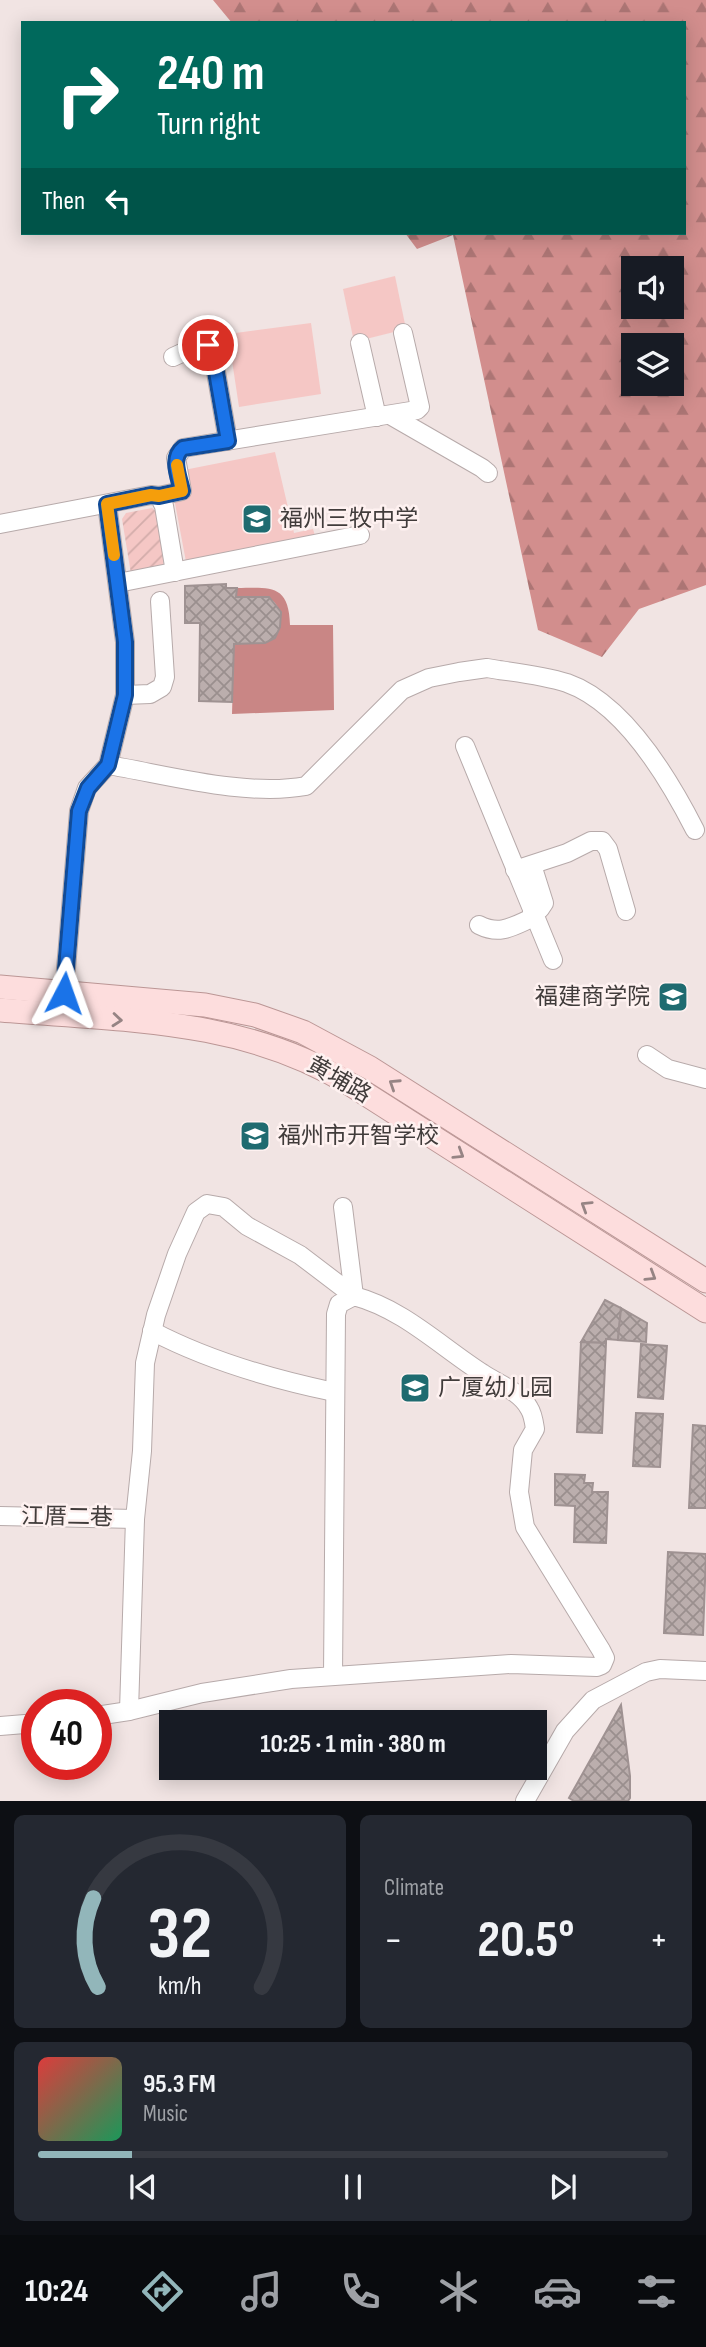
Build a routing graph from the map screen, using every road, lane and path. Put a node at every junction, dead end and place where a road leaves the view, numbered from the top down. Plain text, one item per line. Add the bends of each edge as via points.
1 (403, 333) dead end
2 (360, 343) dead end
3 (173, 356) dead end
4 (383, 416) junction
5 (228, 441) junction
6 (488, 473) dead end
7 (159, 496) junction
8 (107, 504) junction
9 (0, 524) edge
10 (360, 536) dead end
11 (175, 572) junction
12 (118, 583) junction
13 (160, 601) dead end
14 (125, 695) junction
15 (464, 746) dead end
16 (108, 765) junction
17 (695, 830) dead end
18 (524, 868) junction
19 (626, 911) dead end
20 (533, 915) junction
21 (479, 925) dead end
22 (552, 960) dead end
23 (0, 986) edge
24 (64, 993) junction
25 (0, 1010) edge
26 (647, 1055) dead end
27 (706, 1079) edge
28 (343, 1207) dead end
29 (706, 1281) edge
30 (354, 1296) junction
31 (706, 1311) edge
32 (152, 1331) junction
33 (334, 1392) junction
34 (0, 1516) edge
35 (135, 1519) junction
36 (706, 1671) edge
37 (333, 1676) junction
38 (130, 1711) junction
39 (112, 1714) edge
40 (21, 1724) edge
41 (0, 1726) edge
42 (525, 1801) edge

1 - 4 street via 420,407
2 - 4 street
3 - 5 street via 197,346 212,349
4 - 5 street
4 - 6 street
5 - 7 street via 183,448 176,458 182,491
7 - 8 street
7 - 11 street
8 - 9 street
8 - 12 street
10 - 11 street
11 - 12 street
12 - 14 street
13 - 14 street via 162,687 150,694
14 - 16 street
15 - 18 street
16 - 17 street via 251,788 306,786 402,690 429,678 487,668 567,683 600,703 646,750
16 - 24 street via 88,788 79,811
18 - 19 street via 591,841 602,841
18 - 20 street
20 - 21 street via 502,931
20 - 22 street
23 - 24 main road, 黄埔路
29 -> 24 main road, 黄埔路 via 370,1068 303,1032 230,1009
25 -> 31 main road, 黄埔路 via 184,1026 285,1050 351,1084
26 - 27 street via 668,1069
28 - 30 street
30 - 32 street via 224,1207 207,1204 195,1213 187,1229
30 - 33 street via 339,1304 336,1314
30 - 37 street via 417,1326 517,1394 530,1408 536,1429 523,1450 519,1492 526,1527 605,1658 597,1667 511,1664
32 - 33 street via 184,1348 250,1371
32 - 35 street via 145,1363
33 - 37 street
34 - 35 street, 江厝二巷
35 - 38 street
36 - 42 street via 646,1672 593,1700 565,1731
37 - 38 street via 202,1693
38 - 39 street
40 - 41 street

